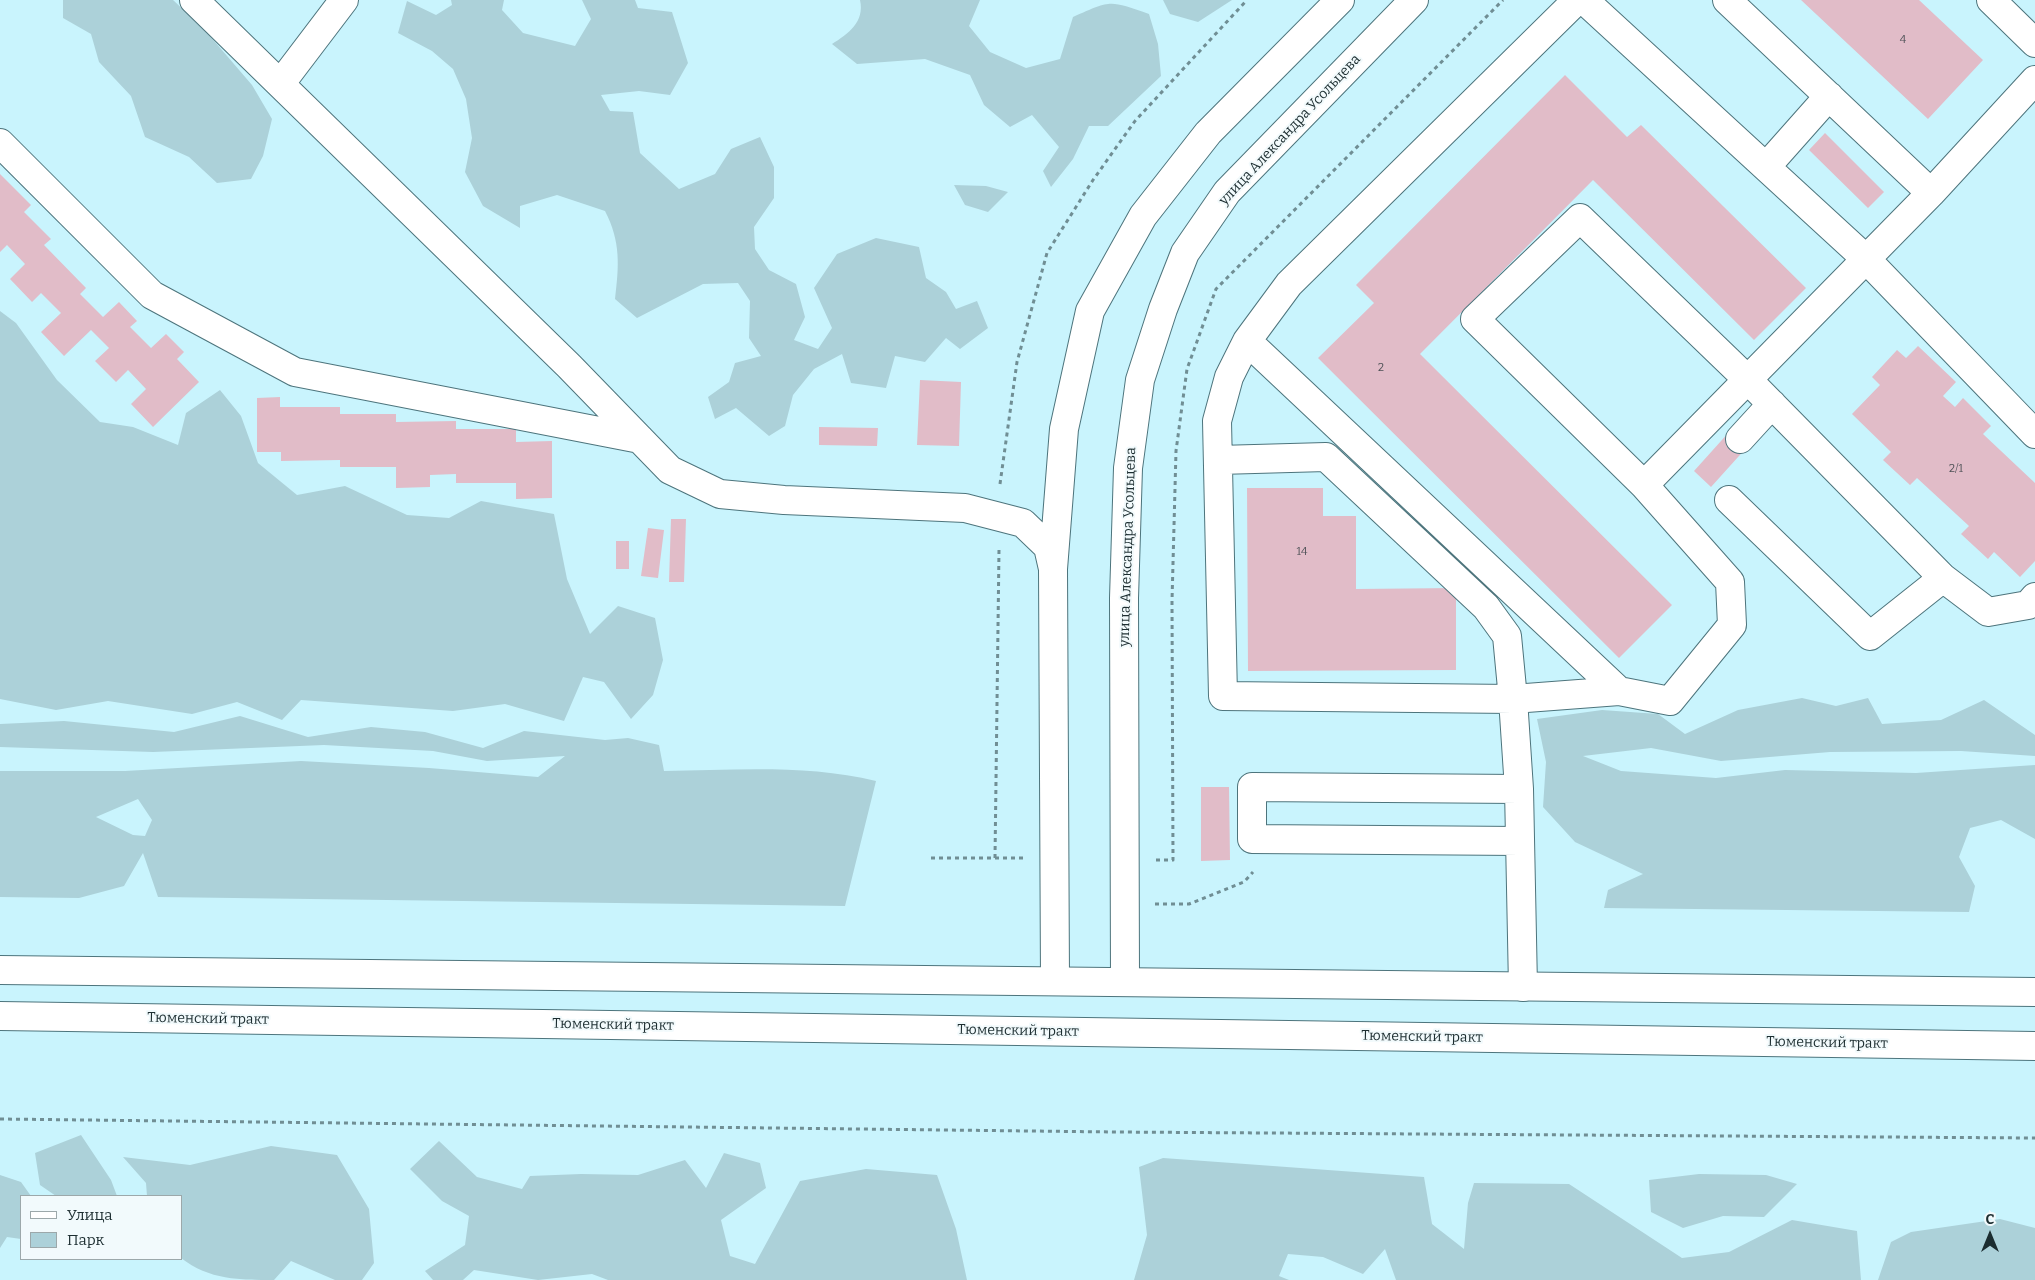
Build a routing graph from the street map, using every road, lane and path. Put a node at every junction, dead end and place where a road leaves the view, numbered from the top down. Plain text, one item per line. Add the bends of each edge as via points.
1 (194, 0) edge
2 (344, 0) edge
3 (1340, 0) edge
4 (1414, 0) edge
5 (1576, 0) edge
6 (1584, 0) edge
7 (1727, 0) edge
8 (1991, 0) edge
9 (2035, 43) edge
10 (2035, 80) edge
11 (281, 83) junction
12 (1828, 96) junction
13 (0, 143) edge
14 (1766, 167) junction
15 (1931, 193) junction
16 (1866, 260) junction
17 (1247, 341) junction
18 (1747, 379) junction
19 (1772, 404) junction
20 (2035, 434) edge
21 (640, 439) junction
22 (1740, 439) dead end
23 (1219, 460) junction
24 (1644, 486) junction
25 (1729, 500) dead end
26 (1053, 569) junction
27 (1943, 578) junction
28 (2035, 597) edge
29 (1618, 690) junction
30 (1513, 699) junction
31 (1519, 789) junction
32 (1278, 840) junction
33 (1520, 841) junction
34 (1124, 904) junction
35 (0, 970) edge
36 (1055, 981) junction
37 (1124, 982) junction
38 (1523, 987) junction
39 (2035, 992) edge
40 (0, 1016) edge
41 (2035, 1046) edge
42 (0, 1119) edge
43 (2035, 1138) edge

1 - 11 main road
2 - 11 main road
3 - 26 main road via 1208,133 1143,216 1090,311 1064,429
4 - 34 main road, улица Александра Усольцева via 1227,192 1185,253 1140,380 1128,468 1124,598
5 - 17 main road via 1289,284
6 - 14 main road
7 - 12 main road
8 - 9 main road
10 - 15 main road
11 - 21 main road
12 - 14 main road via 1808,135
12 - 15 main road
13 - 21 main road via 152,295 295,372
14 - 16 main road
15 - 16 main road
16 - 18 main road
16 - 20 main road
17 - 23 main road via 1228,377 1217,421
17 - 29 main road
18 - 19 main road
18 - 24 main road
18 - 24 main road via 1580,218 1474,319
19 - 22 main road
19 - 27 main road
21 - 26 main road via 670,470 720,494 964,508 1023,523 1048,547
23 - 30 main road via 1326,457 1486,607 1507,636
23 - 30 main road via 1223,696
24 - 29 main road via 1730,582 1732,624 1670,701
25 - 27 main road via 1870,636
26 - 36 main road
27 - 28 main road via 1988,612 2028,605
29 - 30 main road
30 - 31 main road
31 - 32 main road via 1252,787 1252,840
31 - 33 main road
32 - 33 main road
32 - 34 path via 1244,882 1189,904
33 - 38 main road
34 - 37 main road, улица Александра Усольцева
35 - 36 main road
36 - 37 main road
37 - 38 main road
38 - 39 main road
40 - 41 main road, Тюменский тракт
42 - 43 path via 1116,1132

